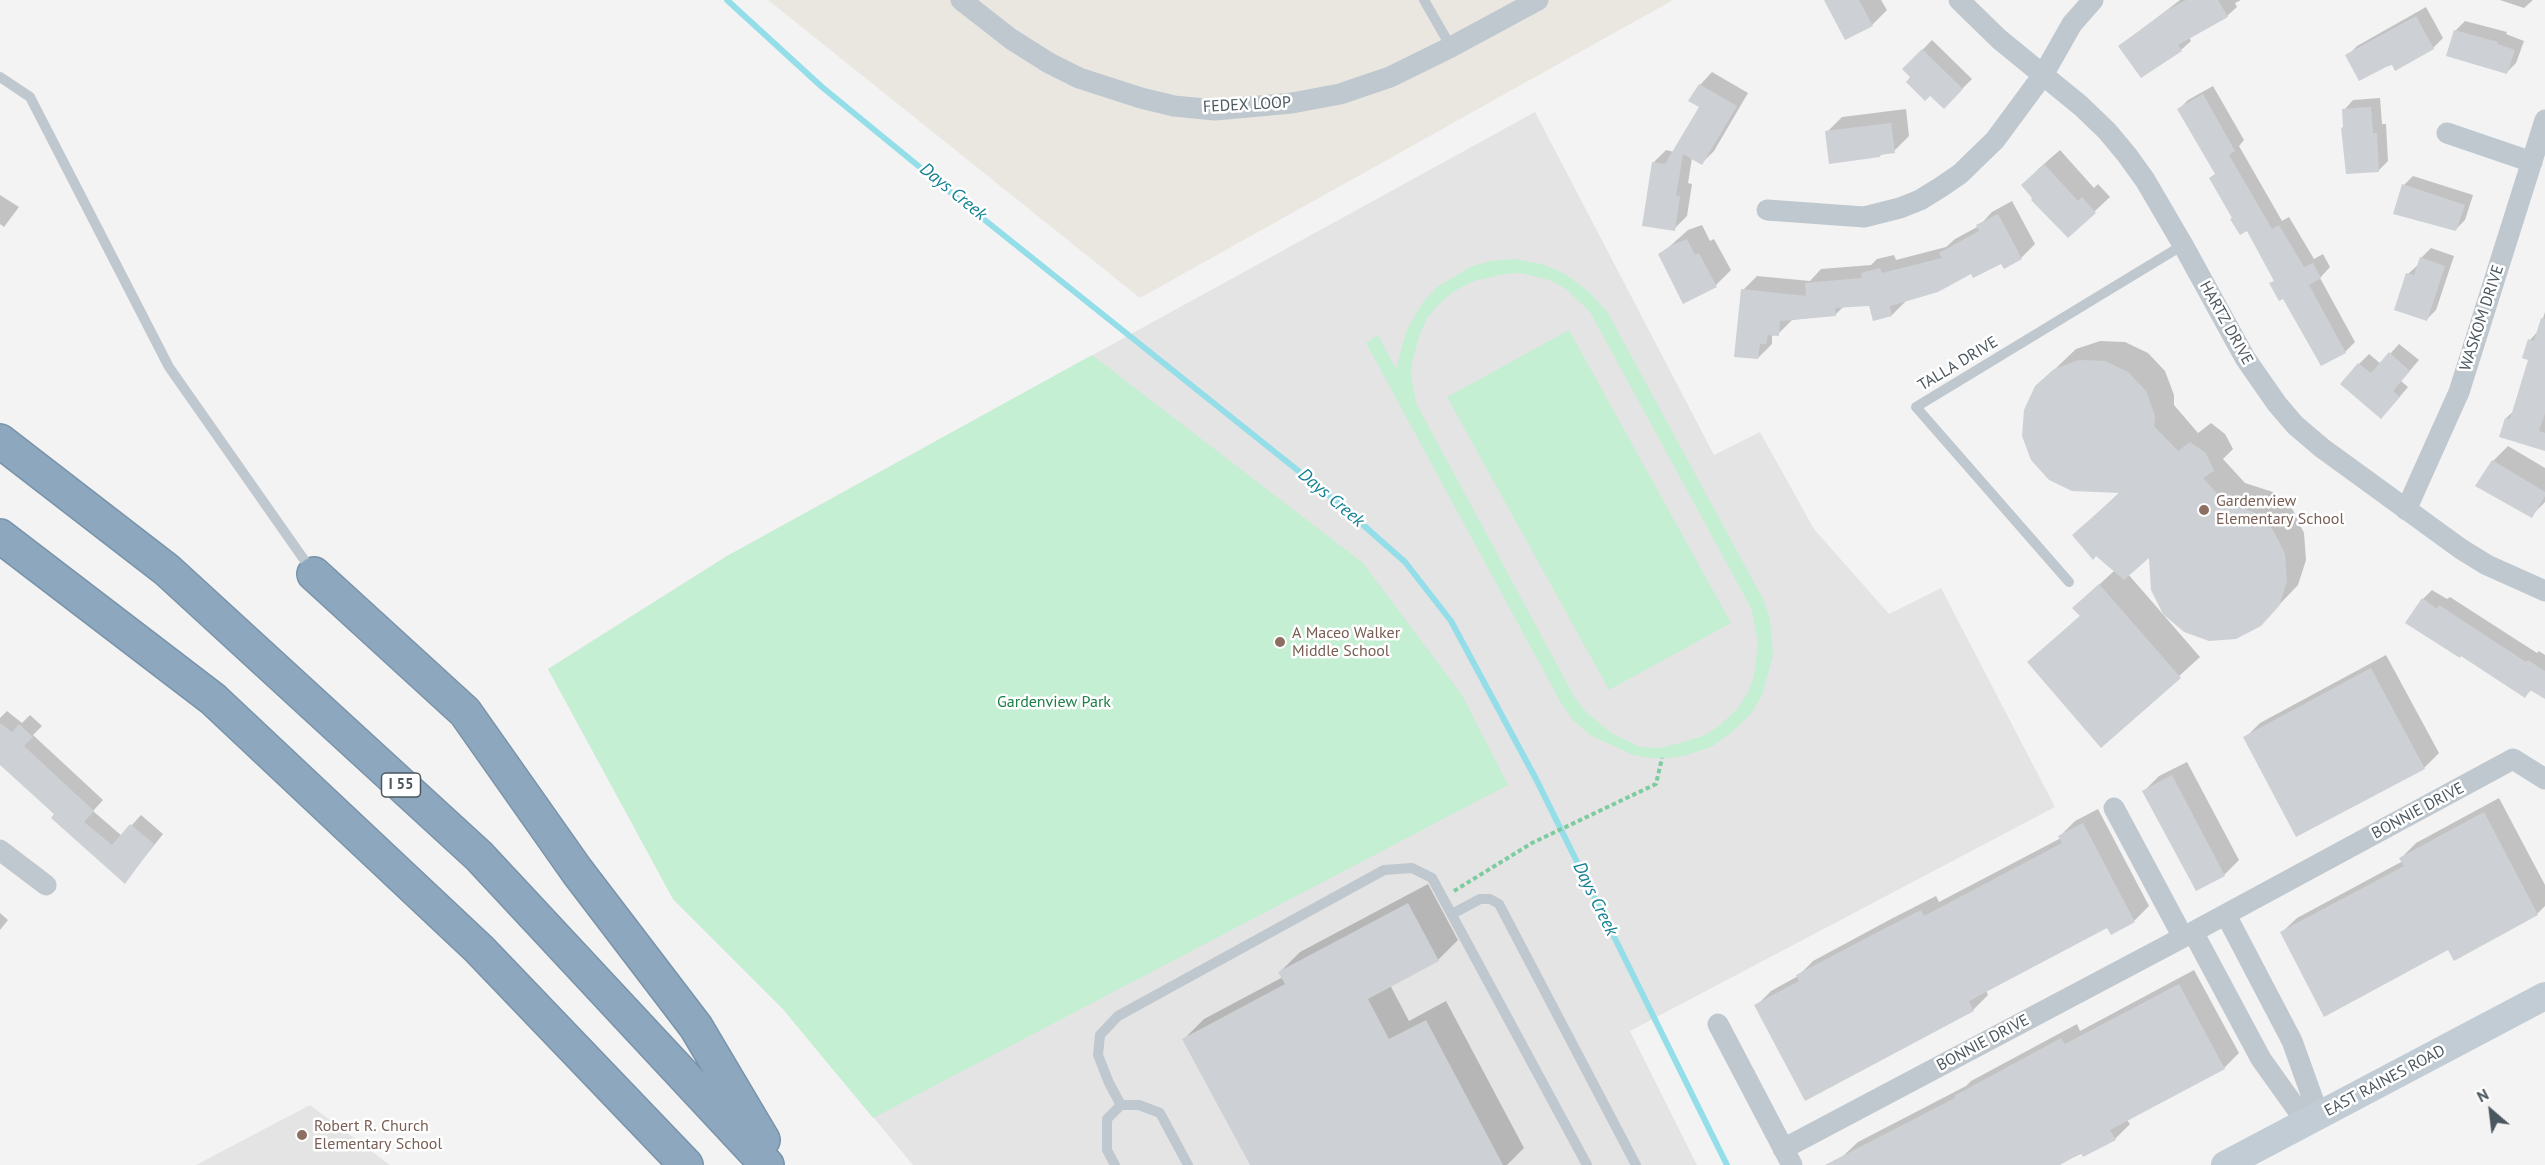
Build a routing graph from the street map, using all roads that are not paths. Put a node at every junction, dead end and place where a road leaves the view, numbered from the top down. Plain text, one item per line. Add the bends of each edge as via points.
1 (961, 0) edge
2 (1424, 0) edge
3 (1538, 0) edge
4 (1959, 0) edge
5 (2093, 0) edge
6 (1451, 47) junction
7 (2043, 75) junction
8 (0, 77) edge
9 (2545, 120) edge
10 (2447, 133) dead end
11 (2532, 162) junction
12 (1767, 210) dead end
13 (2182, 244) junction
14 (0, 441) edge
15 (2406, 510) junction
16 (0, 536) edge
17 (314, 574) joint
18 (2069, 582) dead end
19 (2545, 591) edge
20 (2545, 779) edge
21 (2114, 808) dead end
22 (0, 850) edge
23 (46, 885) dead end
24 (1452, 914) junction
25 (2226, 915) junction
26 (2188, 935) junction
27 (2545, 996) edge
28 (1718, 1024) dead end
29 (1121, 1105) junction
30 (2313, 1119) junction
31 (1788, 1157) edge
32 (686, 1165) edge
33 (767, 1165) edge
34 (777, 1165) edge
35 (1115, 1165) edge
36 (1188, 1165) edge
37 (1587, 1165) edge
38 (1636, 1165) edge
39 (2226, 1165) edge

1 - 6 street, FEDEX LOOP via 1011,39 1079,78 1142,98 1215,110 1292,104 1340,94 1390,77
2 - 6 lane
3 - 6 street, FEDEX LOOP
4 - 7 street, HARTZ DRIVE
5 - 7 street via 2072,24
7 - 12 street via 1978,158 1920,200 1864,217
7 - 13 street, HARTZ DRIVE via 2081,106 2120,147 2145,180
8 - 17 lane via 30,97 169,367
9 - 11 street, WASKOM DRIVE
10 - 11 street
11 - 15 street, WASKOM DRIVE via 2459,392
13 - 15 street, HARTZ DRIVE via 2245,358 2277,404 2322,448
13 - 18 lane, TALLA DRIVE via 1917,407
14 - 33 highway, I 55 via 167,570 479,856
15 - 19 street, HARTZ DRIVE via 2487,565
16 - 32 highway via 213,699 479,949
17 - 34 highway via 465,712 577,871 696,1028
20 - 25 street, BONNIE DRIVE via 2513,759
21 - 26 street
22 - 23 street
24 - 29 lane via 1432,878 1412,868 1383,870 1118,1016 1100,1035 1098,1055
24 - 37 lane
24 - 38 lane via 1480,900 1490,899 1499,904
25 - 26 street, BONNIE DRIVE
25 - 30 street via 2292,1041
26 - 30 street via 2261,1059
26 - 31 street, BONNIE DRIVE
27 - 30 main road, EAST RAINES ROAD
28 - 31 street
29 - 35 lane via 1107,1119 1107,1150
29 - 36 lane via 1139,1105 1160,1113
30 - 39 main road, EAST RAINES ROAD

